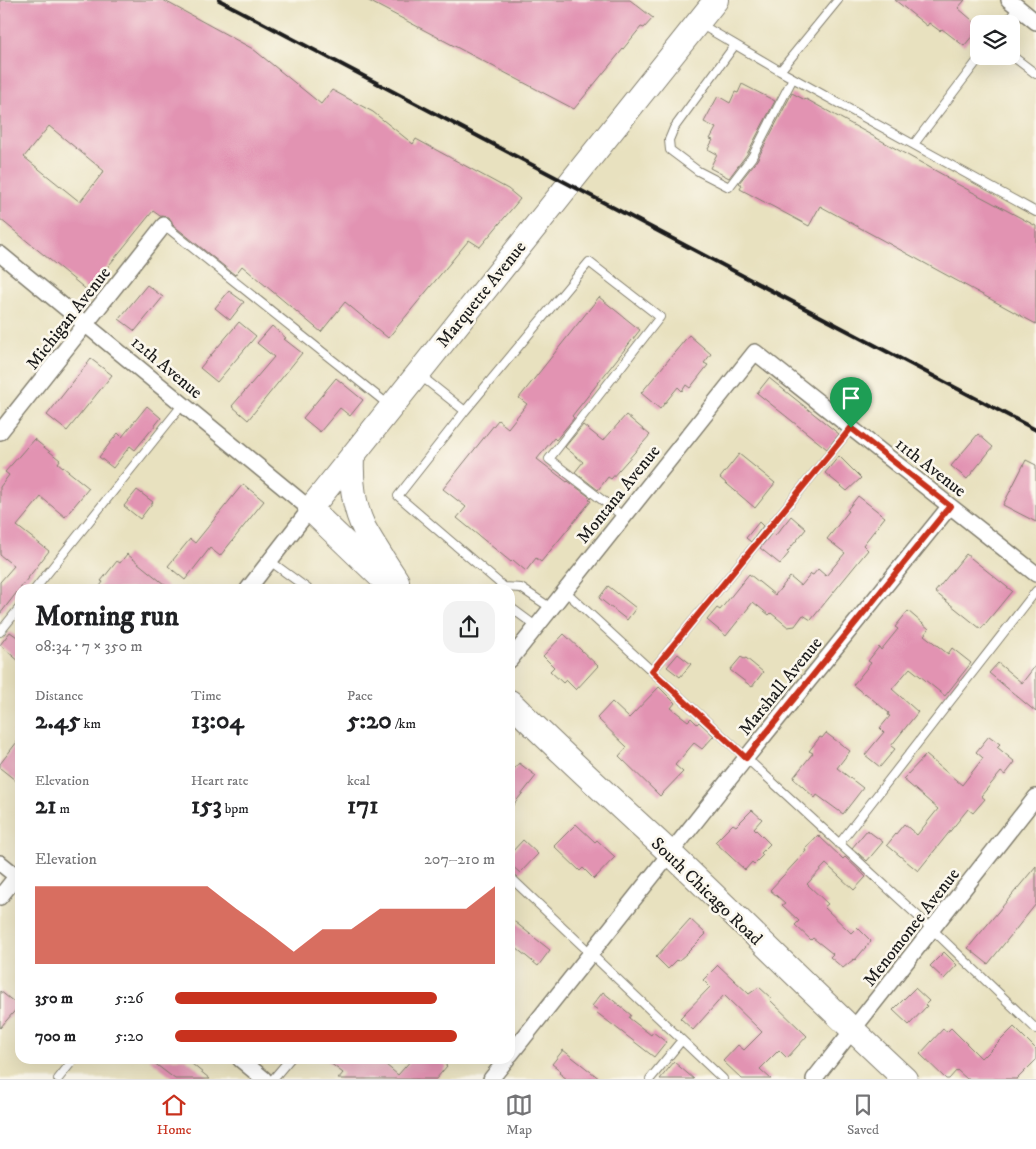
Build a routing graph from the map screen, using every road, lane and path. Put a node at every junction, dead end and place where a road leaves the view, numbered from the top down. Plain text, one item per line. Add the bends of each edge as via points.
1 (716, 0) edge
2 (838, 0) edge
3 (1014, 4) edge
4 (1036, 22) edge
5 (698, 23) junction
6 (735, 45) junction
7 (1020, 62) edge
8 (974, 65) edge
9 (780, 71) junction
10 (1036, 74) edge
11 (793, 78) junction
12 (914, 144) junction
13 (1036, 212) edge
14 (164, 226) joint
15 (0, 254) edge
16 (87, 324) junction
17 (755, 352) joint
18 (418, 374) junction
19 (183, 404) junction
20 (392, 407) junction
21 (466, 411) junction
22 (851, 428) junction
23 (0, 432) edge
24 (352, 457) junction
25 (950, 506) junction
26 (310, 509) junction
27 (624, 517) junction
28 (270, 561) junction
29 (1036, 574) edge
30 (38, 584) edge
31 (252, 584) edge
32 (301, 584) edge
33 (388, 584) edge
34 (399, 584) edge
35 (500, 584) edge
36 (515, 588) edge
37 (565, 591) junction
38 (1036, 592) edge
39 (551, 608) junction
40 (515, 611) edge
41 (15, 613) edge
42 (537, 627) junction
43 (0, 632) edge
44 (515, 654) edge
45 (652, 671) junction
46 (515, 707) edge
47 (746, 758) junction
48 (1036, 797) edge
49 (839, 844) junction
50 (670, 853) junction
51 (0, 863) edge
52 (15, 873) edge
53 (15, 880) edge
54 (515, 882) edge
55 (0, 897) edge
56 (932, 929) junction
57 (590, 954) junction
58 (1036, 1029) edge
59 (853, 1031) junction
60 (682, 1040) junction
61 (515, 1049) edge
62 (70, 1064) edge
63 (246, 1064) edge
64 (286, 1064) edge
65 (503, 1064) edge
66 (58, 1079) edge
67 (264, 1079) edge
68 (273, 1079) edge
69 (491, 1079) edge
70 (650, 1079) edge
71 (723, 1079) edge
72 (814, 1079) edge
73 (905, 1079) edge

1 - 5 main road, Marquette Avenue
2 - 9 lane
3 - 4 street
5 - 6 lane
5 - 18 main road, Marquette Avenue
6 - 9 lane
6 - 11 lane via 674,128 669,140 670,150 698,171 729,187 752,157
7 - 10 lane
8 - 12 lane
9 - 11 lane
11 - 12 lane
12 - 13 lane
14 - 16 street, Michigan Avenue
14 - 20 lane
15 - 16 street, 12th Avenue
16 - 19 street, 12th Avenue
16 - 23 street, Michigan Avenue
17 - 22 street, 11th Avenue
17 - 27 street, Montana Avenue
18 - 20 main road, Marquette Avenue
18 - 21 lane
19 - 26 street, 12th Avenue
19 - 30 lane
20 - 24 main road, Marquette Avenue
21 - 27 lane via 589,262 660,317 549,459
21 - 35 lane via 398,496
22 - 25 street, 11th Avenue
22 - 45 lane
24 - 26 main road, Marquette Avenue
24 - 34 main road via 354,497 364,527
25 - 29 street, 11th Avenue
25 - 47 street, Marshall Avenue
26 - 28 street, Marquette Avenue
26 - 33 main road
27 - 37 street, Montana Avenue
28 - 31 street, Marquette Avenue
28 - 32 lane
36 - 39 lane via 521,588
37 - 39 street, Montana Avenue
37 - 45 lane
38 - 49 lane
39 - 42 street, Montana Avenue
40 - 42 lane
41 - 43 lane
42 - 44 street, Montana Avenue
45 - 47 lane
46 - 50 main road, South Chicago Road
47 - 49 lane
47 - 50 street, Marshall Avenue
48 - 56 street, Menomonee Avenue
49 - 56 lane
50 - 57 street, Marshall Avenue
50 - 59 main road, South Chicago Road
51 - 52 street
53 - 55 street
54 - 57 lane
56 - 58 lane
56 - 59 street, Menomonee Avenue
57 - 60 lane
57 - 61 street, Marshall Avenue
59 - 72 street, Menomonee Avenue
59 - 73 main road, South Chicago Road
60 - 70 lane
60 - 71 lane
62 - 66 lane
63 - 67 street
64 - 68 lane
65 - 69 street

